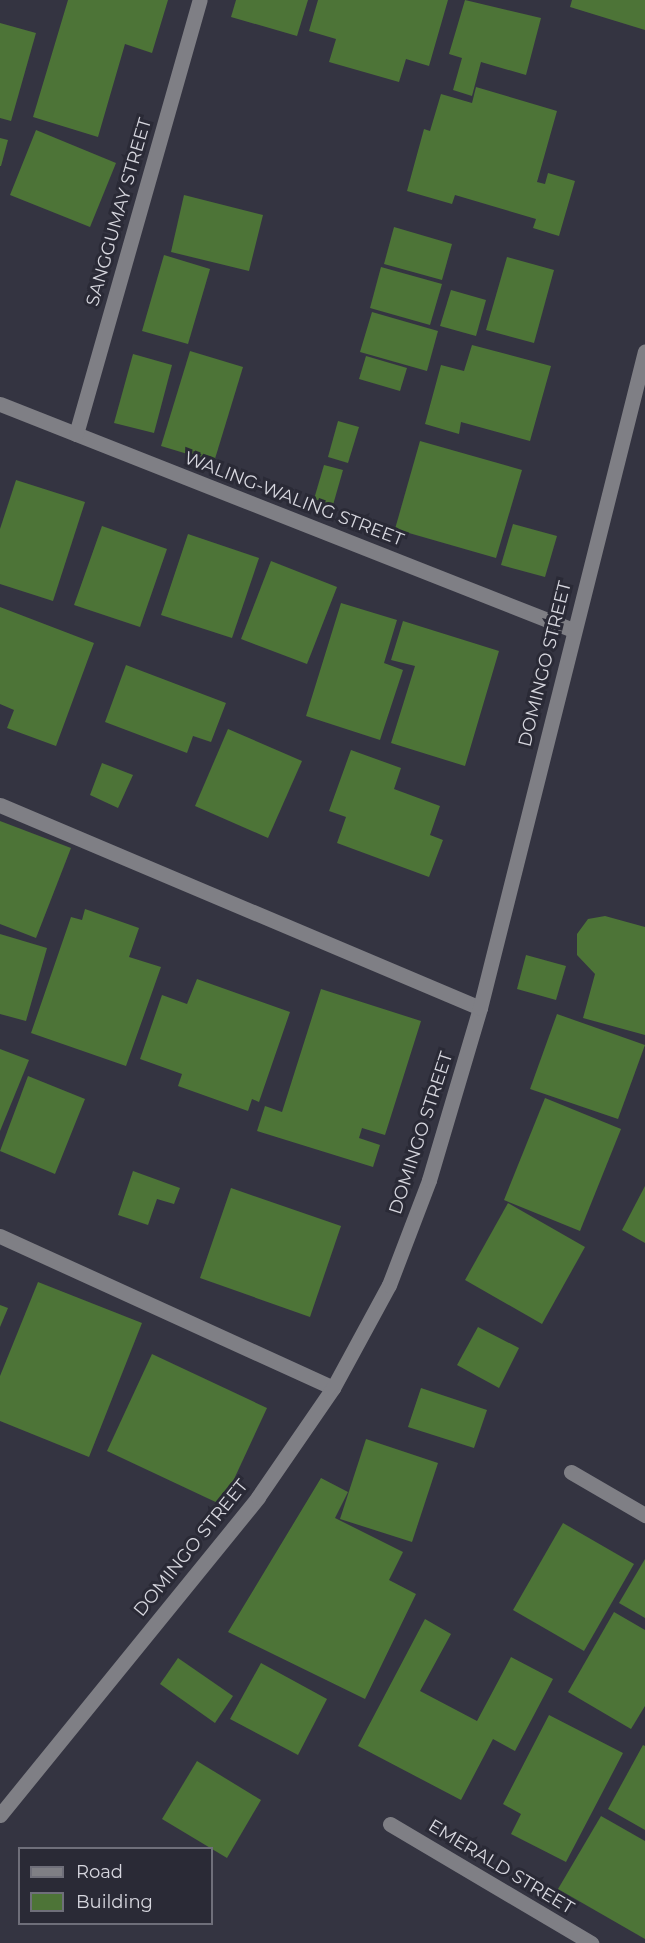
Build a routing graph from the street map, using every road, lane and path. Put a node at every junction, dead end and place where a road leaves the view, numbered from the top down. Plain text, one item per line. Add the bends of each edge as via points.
1 (200, 0) edge
2 (645, 351) edge
3 (0, 404) edge
4 (76, 434) junction
5 (573, 630) junction
6 (0, 805) edge
7 (480, 1008) junction
8 (0, 1236) edge
9 (333, 1388) junction
10 (571, 1472) dead end
11 (645, 1515) edge
12 (0, 1815) edge
13 (390, 1824) dead end
14 (591, 1943) edge

1 - 4 street, SANGGUMAY STREET
2 - 5 street, DOMINGO STREET
3 - 4 street, WALING-WALING STREET
4 - 5 street, WALING-WALING STREET
5 - 7 street, DOMINGO STREET
6 - 7 street
7 - 9 street, DOMINGO STREET via 429,1180 389,1285
8 - 9 street
9 - 12 street, DOMINGO STREET via 258,1497
10 - 11 street
13 - 14 street, EMERALD STREET

